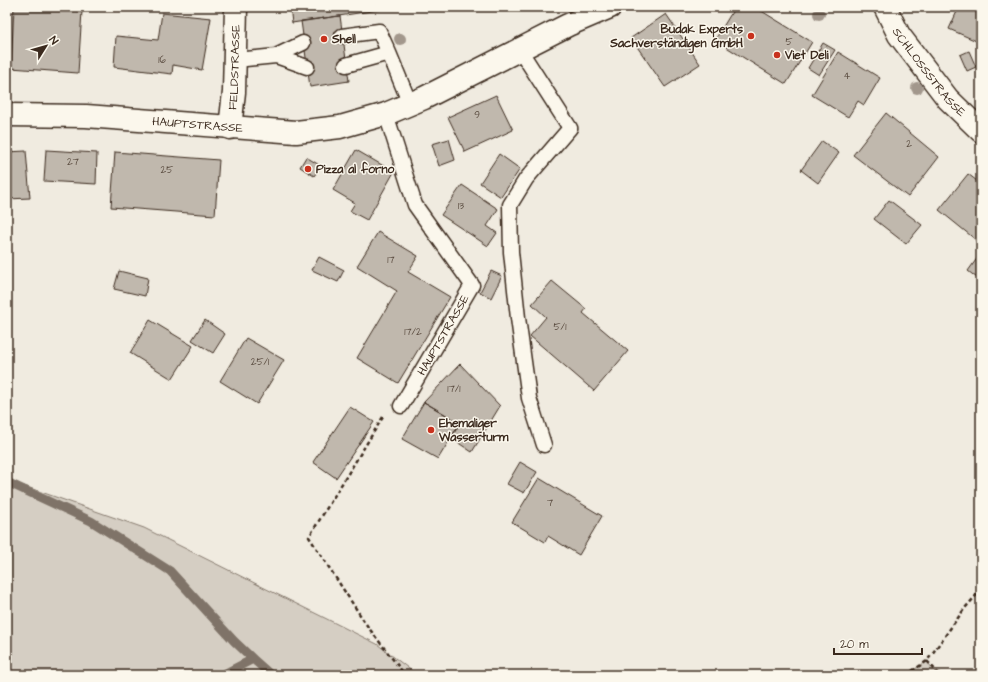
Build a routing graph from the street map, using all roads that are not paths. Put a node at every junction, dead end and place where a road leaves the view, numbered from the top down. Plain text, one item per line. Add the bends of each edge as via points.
1 (236, 7) edge
2 (610, 7) edge
3 (885, 7) edge
4 (342, 36) dead end
5 (304, 43) dead end
6 (520, 50) junction
7 (389, 53) junction
8 (276, 56) junction
9 (236, 60) junction
10 (346, 65) dead end
11 (307, 67) dead end
12 (410, 104) junction
13 (386, 114) junction
14 (7, 115) edge
15 (230, 128) junction
16 (981, 131) edge
17 (401, 406) road end
18 (544, 445) dead end

1 - 9 main road, FELDSTRASSE
2 - 6 main road, HAUPTSTRASSE
3 - 16 main road, SCHLOSSSTRASSE via 899,36 948,99
4 - 7 lane via 379,31
5 - 8 lane
6 - 12 main road, HAUPTSTRASSE
6 - 18 lane via 570,128 526,179 510,205 511,252 529,398
7 - 10 lane
7 - 12 lane
8 - 9 lane
8 - 11 lane
9 - 15 main road, FELDSTRASSE
12 - 13 main road, HAUPTSTRASSE
13 - 15 main road, HAUPTSTRASSE via 340,127 296,132
13 - 17 lane, HAUPTSTRASSE via 415,205 472,285
14 - 15 main road, HAUPTSTRASSE via 86,116

